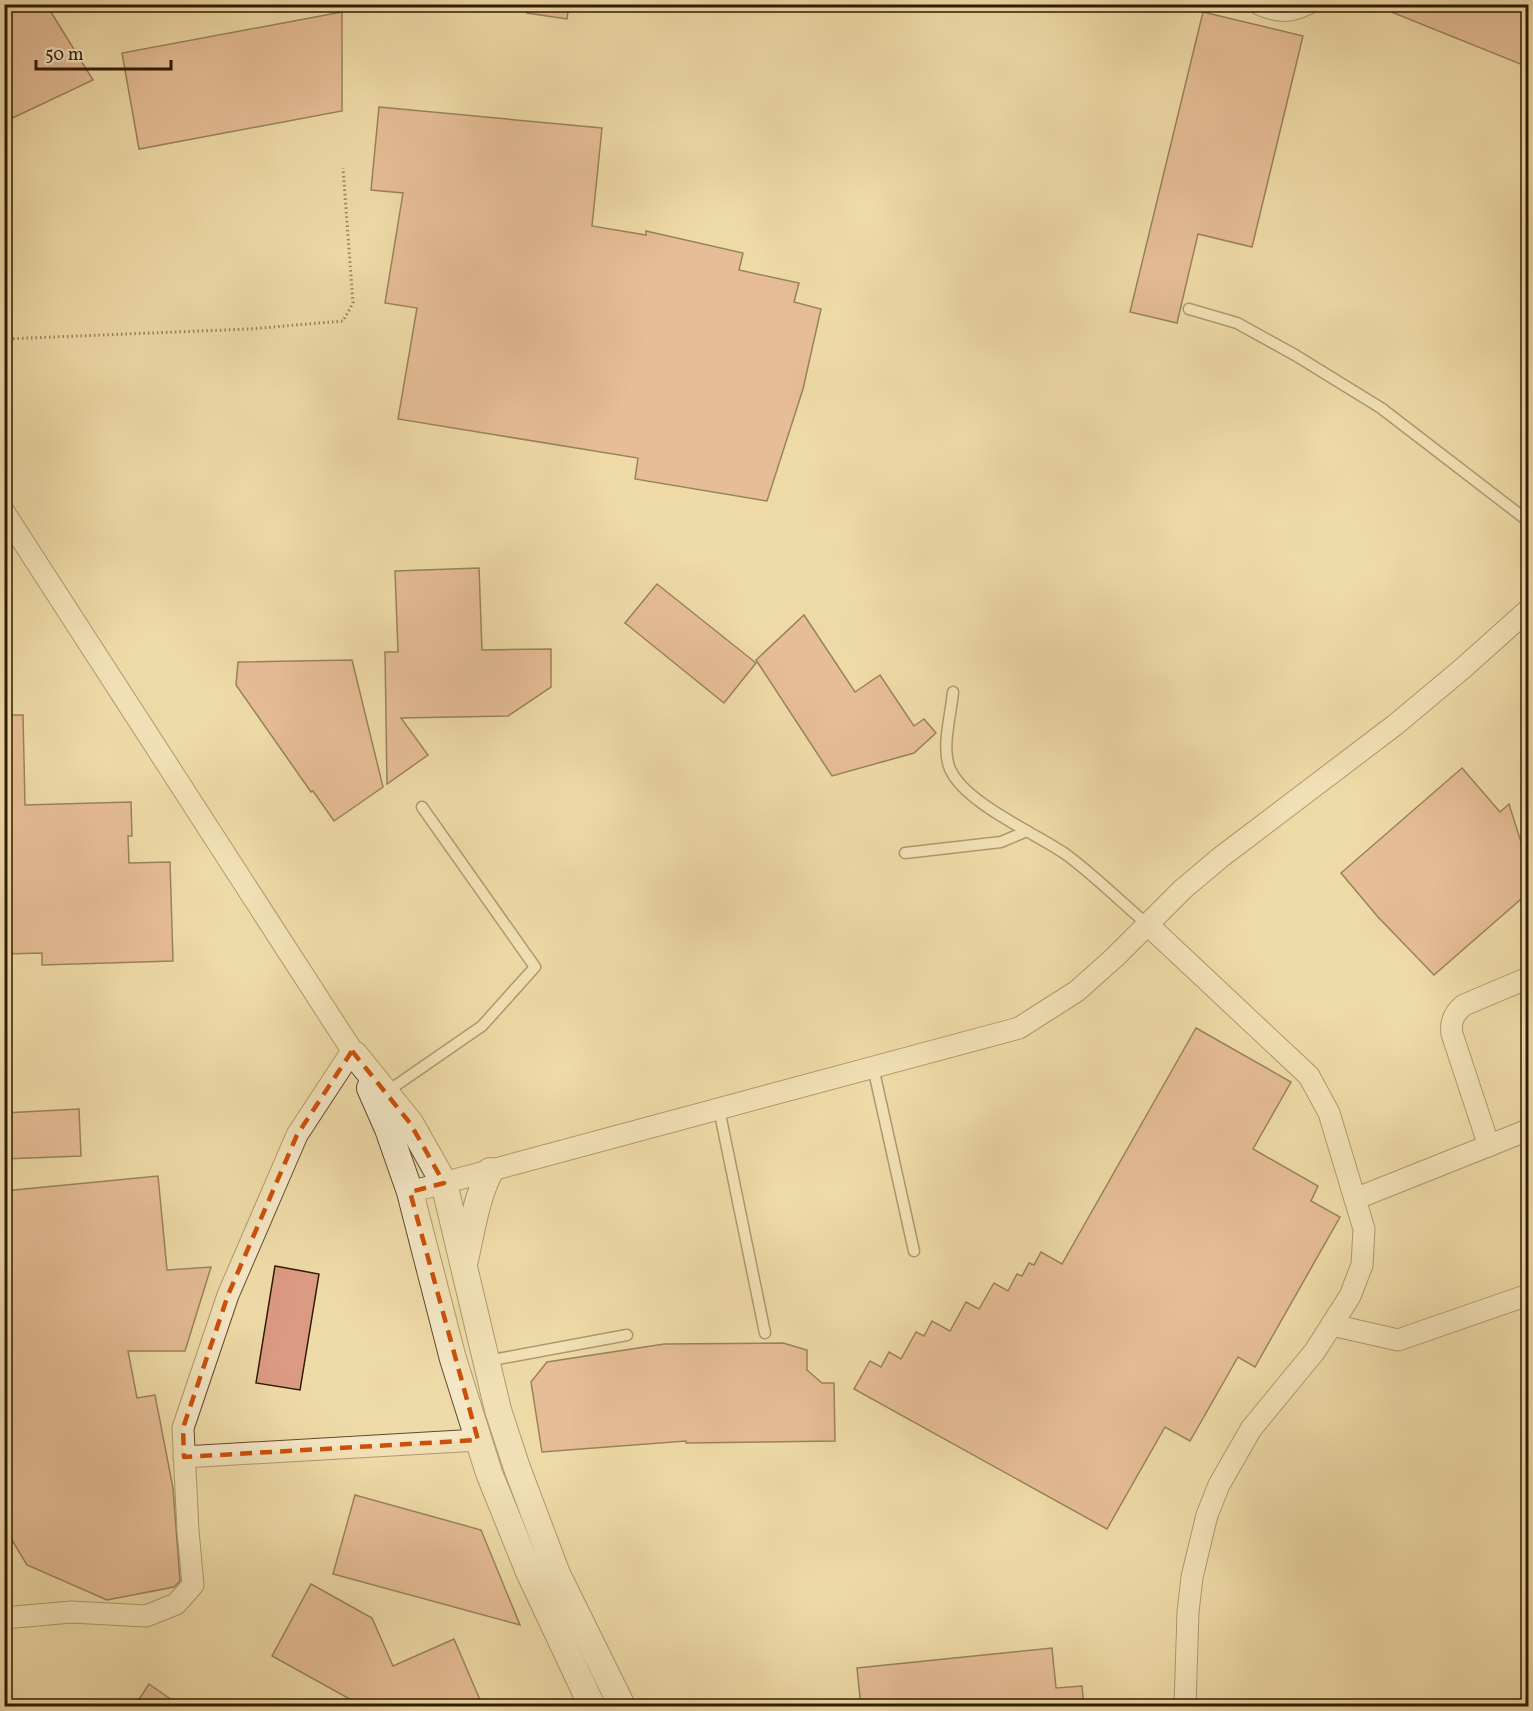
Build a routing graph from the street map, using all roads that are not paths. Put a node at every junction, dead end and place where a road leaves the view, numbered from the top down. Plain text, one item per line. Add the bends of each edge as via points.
1 (1259, 4) edge
2 (1307, 4) edge
3 (1189, 309) dead end
4 (4, 512) edge
5 (1528, 521) edge
6 (1528, 609) edge
7 (953, 692) dead end
8 (422, 807) dead end
9 (1027, 831) junction
10 (905, 853) dead end
11 (1148, 925) junction
12 (1528, 978) edge
13 (353, 1053) junction
14 (873, 1067) junction
15 (385, 1093) junction
16 (719, 1109) junction
17 (1528, 1130) edge
18 (1489, 1146) junction
19 (490, 1171) junction
20 (444, 1183) junction
21 (410, 1192) junction
22 (1355, 1198) junction
23 (914, 1251) dead end
24 (464, 1266) junction
25 (1528, 1295) edge
26 (1332, 1325) junction
27 (765, 1333) dead end
28 (627, 1335) dead end
29 (487, 1361) junction
30 (478, 1440) junction
31 (184, 1457) junction
32 (4, 1618) edge
33 (592, 1707) edge
34 (622, 1707) edge
35 (1185, 1707) edge

1 - 2 street via 1290,11
3 - 5 lane via 1237,322 1381,408
4 - 13 street
6 - 11 street via 1395,725 1183,889
7 - 9 lane via 946,751 950,770 961,786
8 - 15 lane via 535,966 482,1026
9 - 10 lane via 1001,842
9 - 11 lane via 1065,854
11 - 14 street via 1077,991 1019,1028
11 - 22 street via 1309,1076 1329,1113
12 - 18 street via 1464,1005 1451,1022
13 - 15 street
13 - 21 street via 388,1129
13 - 31 street via 297,1135 228,1294 183,1428
14 - 16 street
14 - 23 lane
15 - 20 street via 410,1123
16 - 19 street
16 - 27 lane
17 - 18 street
18 - 22 street
19 - 20 street
19 - 24 street via 477,1205
20 - 21 street
20 - 24 street
21 - 30 street
22 - 26 street via 1364,1229 1362,1264 1350,1296
24 - 29 street
25 - 26 street via 1398,1340
26 - 35 street via 1251,1429 1207,1515 1190,1589
28 - 29 lane
29 - 34 street via 498,1410 557,1574
30 - 31 street
30 - 33 street via 529,1572
31 - 32 street via 193,1585 177,1604 146,1616 71,1612

